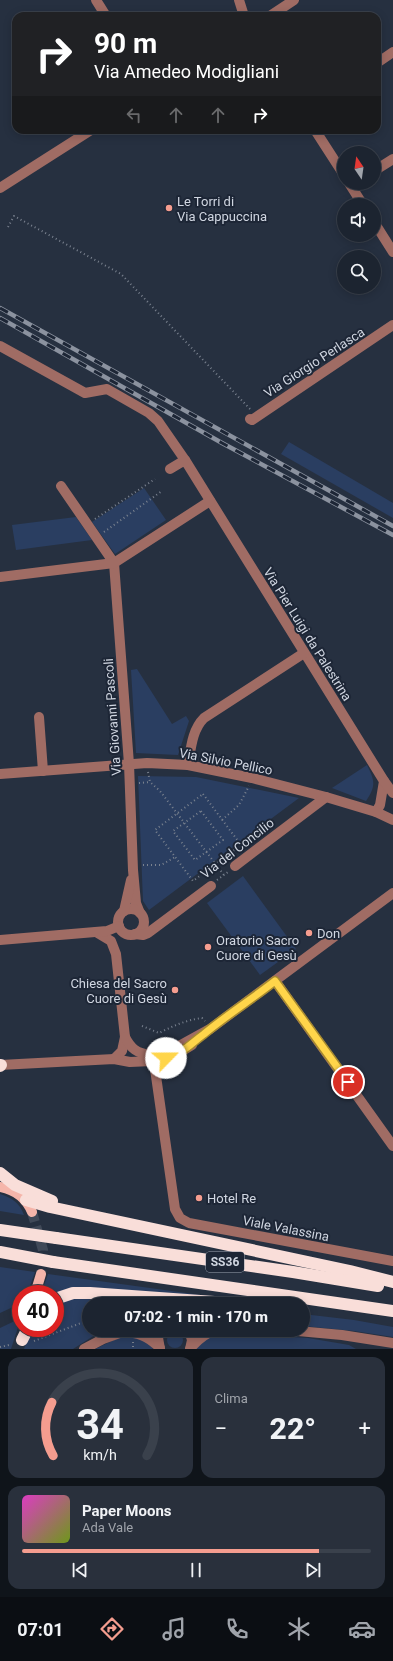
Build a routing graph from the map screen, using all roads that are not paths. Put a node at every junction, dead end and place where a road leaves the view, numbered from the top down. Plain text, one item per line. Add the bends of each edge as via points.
1 (96, 0) edge
2 (240, 0) edge
3 (294, 0) edge
4 (104, 12) edge
5 (243, 12) edge
6 (276, 12) edge
7 (393, 52) edge
8 (381, 60) edge
9 (85, 134) edge
10 (318, 134) edge
11 (393, 159) edge
12 (337, 164) edge
13 (381, 167) edge
14 (0, 188) edge
15 (381, 233) edge
16 (393, 252) edge
17 (393, 326) edge
18 (0, 346) edge
19 (253, 417) road end
20 (185, 460) junction
21 (170, 469) dead end
22 (61, 486) dead end
23 (210, 501) junction
24 (114, 563) junction
25 (0, 577) edge
26 (304, 653) junction
27 (39, 717) dead end
28 (129, 764) junction
29 (188, 765) junction
30 (42, 771) junction
31 (0, 774) edge
32 (384, 781) junction
33 (393, 793) edge
34 (326, 797) junction
35 (376, 812) junction
36 (393, 820) edge
37 (235, 866) road end
38 (133, 868) junction
39 (211, 886) road end
40 (393, 893) edge
41 (124, 911) junction
42 (142, 917) junction
43 (165, 920) junction
44 (119, 926) junction
45 (96, 932) junction
46 (131, 934) junction
47 (0, 940) edge
48 (116, 954) junction
49 (275, 981) junction
50 (125, 1037) junction
51 (165, 1057) junction
52 (114, 1059) junction
53 (152, 1059) junction
54 (0, 1065) edge
55 (156, 1088) junction
56 (393, 1146) edge
57 (0, 1173) edge
58 (1, 1187) edge
59 (26, 1200) junction
60 (32, 1212) tunnel mouth
61 (81, 1214) junction
62 (0, 1230) edge
63 (0, 1252) edge
64 (393, 1261) edge
65 (41, 1274) tunnel mouth
66 (393, 1282) edge
67 (38, 1285) edge
68 (393, 1288) edge
69 (64, 1296) edge
70 (145, 1297) edge
71 (310, 1307) edge
72 (392, 1311) edge
73 (310, 1332) edge
74 (110, 1337) edge
75 (146, 1337) edge
76 (158, 1337) edge
77 (191, 1337) edge
78 (202, 1337) edge
79 (393, 1343) edge
80 (84, 1349) edge
81 (160, 1349) edge
82 (190, 1349) edge

1 - 4 street
2 - 5 street
3 - 6 street
7 - 8 street
9 - 14 street
10 - 12 street
11 - 13 street
15 - 16 street
17 - 19 street, Via Giorgio Perlasca
18 - 20 street, Via Pier Luigi da Palestrina via 85,393 106,389 149,413 158,421
20 - 21 street
20 - 23 street, Via Pier Luigi da Palestrina
22 - 24 street
23 - 24 street
23 - 26 street, Via Pier Luigi da Palestrina
24 - 25 street
24 - 28 street, Via Giovanni Pascoli
26 - 29 street via 204,718 194,733
26 - 32 street, Via Pier Luigi da Palestrina
27 - 30 street
28 - 29 street, Via Silvio Pellico
28 - 30 street, Via Silvio Pellico
28 - 38 street, Via Giovanni Pascoli
29 - 34 street, Via Silvio Pellico
30 - 31 street, Via Silvio Pellico
32 - 33 street, Via Pier Luigi da Palestrina
32 - 35 street via 380,805
34 - 35 street, Via Silvio Pellico
34 - 37 street, Via del Concilio
35 - 36 street, Via Silvio Pellico
38 - 41 street, Via Giovanni Pascoli
38 - 42 street, Via Giovanni Pascoli via 136,902
39 - 43 street, Via del Concilio
40 - 49 street
41 - 42 street via 132,909
41 - 44 street via 119,917
42 - 43 street
42 - 46 street via 142,928
43 - 46 street, Via del Concilio via 148,933
44 - 45 street via 108,932
44 - 46 street
45 - 47 street
45 - 48 street via 110,941
46 - 48 street via 118,945
48 - 50 street
49 - 51 street via 207,1032 181,1045
49 - 56 street
50 - 52 street via 122,1051
50 - 53 street via 135,1051
51 - 53 street via 158,1064
51 - 53 street via 160,1048 155,1048
51 - 55 street
52 - 53 street via 130,1062
52 - 54 street
53 - 55 street
55 - 64 street, Viale Valassina via 175,1209 180,1218 189,1223
57 - 61 highway via 15,1185
58 - 59 main road
59 - 60 main road
59 - 61 highway
61 - 66 highway
62 - 68 highway, SS36, bridge
63 - 72 highway, SS36, bridge
65 - 67 main road
69 - 70 highway via 90,1293
71 - 72 highway
73 - 79 street
74 - 80 street
75 - 81 street
76 - 81 street
77 - 82 street
78 - 82 street

